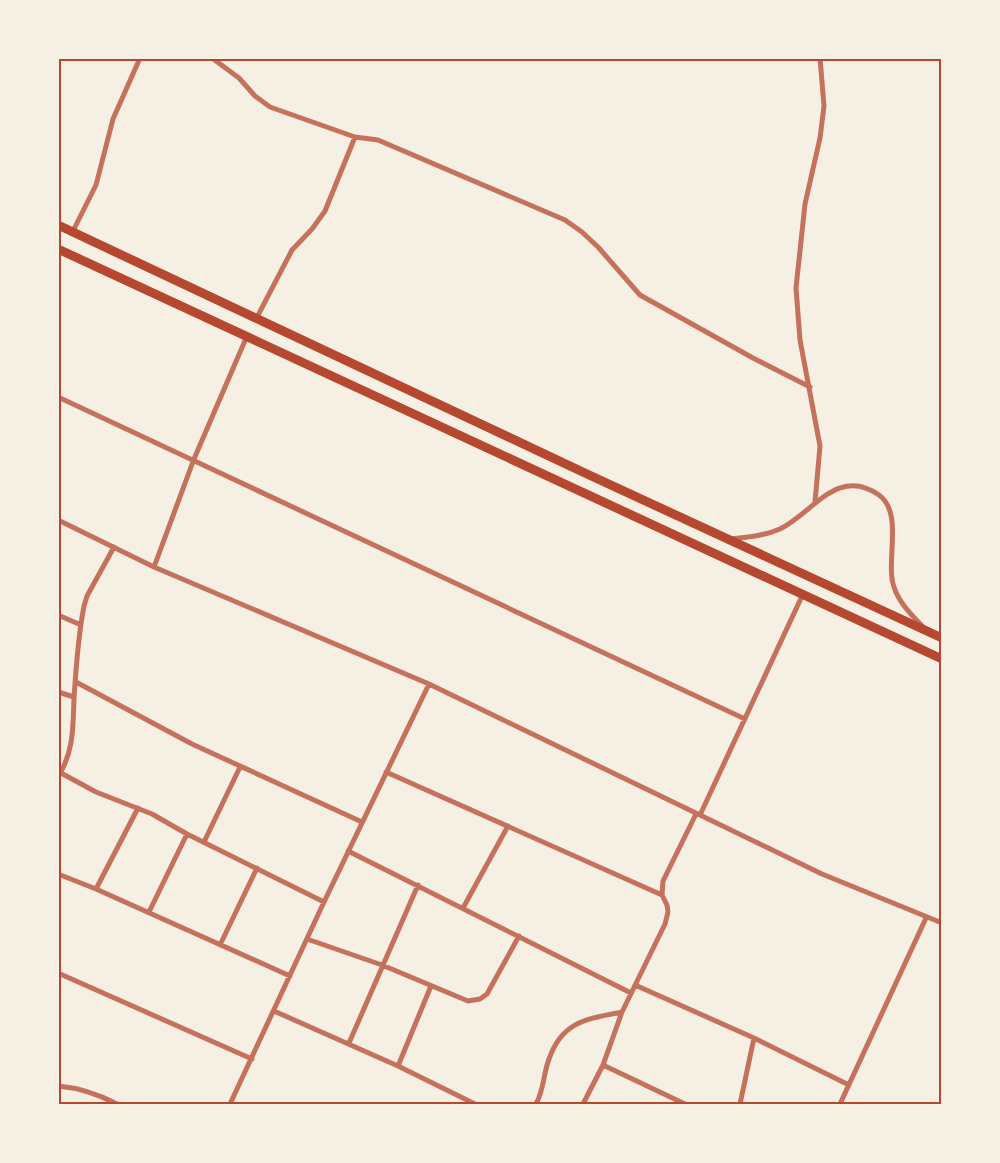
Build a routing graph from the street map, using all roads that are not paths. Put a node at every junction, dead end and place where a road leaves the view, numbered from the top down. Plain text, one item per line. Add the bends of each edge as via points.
1 (140, 58) edge
2 (212, 58) edge
3 (820, 59) edge
4 (355, 137) junction
5 (58, 225) edge
6 (73, 231) junction
7 (60, 252) edge
8 (256, 319) junction
9 (247, 336) junction
10 (810, 387) junction
11 (58, 397) edge
12 (194, 459) junction
13 (815, 502) junction
14 (58, 520) edge
15 (729, 540) junction
16 (114, 547) junction
17 (154, 567) junction
18 (803, 594) junction
19 (58, 615) edge
20 (81, 625) junction
21 (928, 632) junction
22 (942, 638) edge
23 (942, 659) edge
24 (76, 682) junction
25 (429, 684) junction
26 (58, 692) edge
27 (74, 697) junction
28 (745, 719) junction
29 (240, 767) junction
30 (386, 772) junction
31 (60, 774) edge
32 (138, 807) junction
33 (698, 814) junction
34 (362, 822) junction
35 (508, 826) junction
36 (187, 834) junction
37 (204, 842) junction
38 (348, 851) junction
39 (257, 868) junction
40 (58, 874) edge
41 (418, 885) junction
42 (96, 889) junction
43 (662, 895) junction
44 (324, 902) junction
45 (463, 908) junction
46 (149, 912) junction
47 (926, 918) junction
48 (942, 923) edge
49 (519, 936) junction
50 (307, 939) junction
51 (220, 945) junction
52 (382, 965) junction
53 (58, 973) edge
54 (290, 976) junction
55 (431, 986) junction
56 (635, 986) junction
57 (631, 993) junction
58 (274, 1011) junction
59 (622, 1012) junction
60 (754, 1038) junction
61 (349, 1044) junction
62 (252, 1059) junction
63 (603, 1065) junction
64 (399, 1066) junction
65 (849, 1085) junction
66 (58, 1086) edge
67 (117, 1104) edge
68 (230, 1104) edge
69 (475, 1104) edge
70 (536, 1104) edge
71 (583, 1104) edge
72 (685, 1104) edge
73 (740, 1104) edge
74 (840, 1104) edge

1 - 6 street via 113,119 96,185
2 - 4 street via 270,107
3 - 10 street via 824,106 805,204 796,288 800,340
4 - 8 street via 325,211 292,250
4 - 10 street via 378,140 565,220 598,247 640,295
5 - 6 highway
6 - 8 highway
7 - 9 highway
8 - 15 highway
9 - 12 street
9 - 18 highway
10 - 13 street via 820,446
11 - 12 street
12 - 17 street
12 - 28 street
13 - 15 street via 779,529
13 - 21 street via 830,492 859,486 882,498 889,508 891,522 893,586 908,612
14 - 16 street
15 - 21 highway
16 - 17 street
16 - 20 street via 87,596
17 - 25 street
18 - 23 highway
18 - 28 street
19 - 20 street
20 - 24 street
21 - 22 highway
24 - 27 street
24 - 29 street
25 - 30 street
25 - 33 street
26 - 27 street
27 - 31 street via 73,736
28 - 33 street
29 - 34 street
29 - 37 street
30 - 34 street
30 - 35 street
31 - 32 street
32 - 36 street
32 - 42 street
33 - 43 street via 663,881
33 - 47 street via 822,874
34 - 38 street
35 - 43 street
35 - 45 street
36 - 37 street
36 - 46 street
37 - 39 street
38 - 41 street
38 - 44 street
39 - 44 street
39 - 51 street
40 - 42 street
41 - 45 street
41 - 52 street
42 - 46 street
43 - 56 street via 668,912 665,924
44 - 50 street
45 - 49 street
46 - 51 street
47 - 48 street
47 - 65 street
49 - 55 street via 487,994 480,999 468,1001
49 - 57 street
50 - 52 street
50 - 54 street
51 - 54 street
52 - 55 street
52 - 61 street
53 - 62 street
54 - 58 street
55 - 64 street
56 - 57 street
56 - 60 street
57 - 59 street
58 - 61 street
58 - 62 street
59 - 63 street
59 - 70 street via 570,1027 549,1059 544,1088
60 - 65 street
60 - 73 street
61 - 64 street
62 - 68 street
63 - 71 street
63 - 72 street
64 - 69 street
65 - 74 street
66 - 67 street via 80,1088

